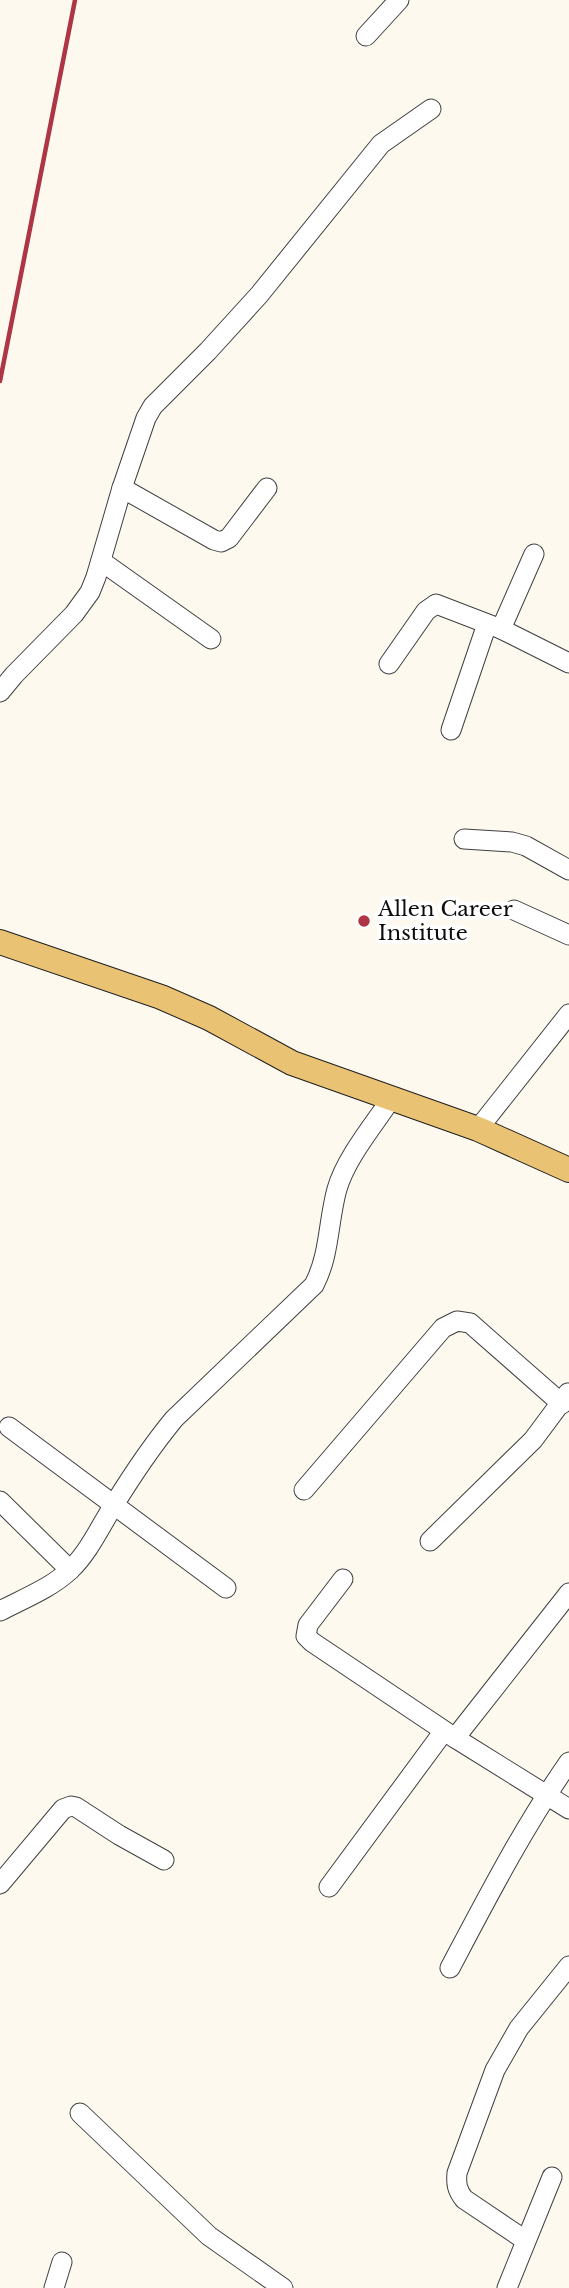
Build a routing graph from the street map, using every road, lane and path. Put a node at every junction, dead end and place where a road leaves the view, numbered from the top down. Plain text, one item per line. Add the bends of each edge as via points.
1 (400, 0) edge
2 (366, 36) dead end
3 (431, 109) dead end
4 (122, 488) junction
5 (267, 488) dead end
6 (534, 554) dead end
7 (101, 561) junction
8 (494, 626) junction
9 (211, 639) dead end
10 (569, 663) edge
11 (389, 664) dead end
12 (0, 692) edge
13 (451, 730) dead end
14 (464, 839) dead end
15 (569, 870) edge
16 (514, 910) dead end
17 (569, 935) edge
18 (0, 942) edge
19 (569, 1014) edge
20 (391, 1099) junction
21 (478, 1129) junction
22 (569, 1170) edge
23 (565, 1398) edge
24 (9, 1427) dead end
25 (304, 1490) dead end
26 (0, 1501) edge
27 (113, 1505) junction
28 (430, 1541) dead end
29 (70, 1570) junction
30 (343, 1579) dead end
31 (226, 1588) dead end
32 (569, 1593) edge
33 (0, 1611) edge
34 (450, 1735) junction
35 (569, 1762) edge
36 (547, 1794) junction
37 (569, 1809) edge
38 (164, 1860) dead end
39 (0, 1884) edge
40 (329, 1887) dead end
41 (569, 1966) edge
42 (450, 1968) dead end
43 (80, 2113) dead end
44 (552, 2177) dead end
45 (525, 2240) junction
46 (62, 2262) dead end
47 (54, 2288) edge
48 (283, 2288) edge
49 (507, 2288) edge

1 - 2 street
3 - 4 street via 381,144 259,295 153,406
4 - 5 street via 221,542
4 - 7 street
6 - 8 street
7 - 9 street
7 - 12 street via 90,592 74,614
8 - 10 street
8 - 11 street via 442,605 430,606
8 - 13 street
14 - 15 street via 526,846
16 - 17 street
18 - 20 main road via 161,997 292,1063
19 - 21 street
20 - 21 main road
20 - 27 street via 337,1189 324,1262 314,1285 173,1419
21 - 22 main road
23 - 25 street via 470,1323 448,1324
23 - 28 street via 533,1440
24 - 27 street
26 - 29 street
27 - 29 street
27 - 31 street
29 - 33 street
30 - 34 street via 308,1625 306,1636
32 - 34 street
34 - 36 street
34 - 40 street
35 - 36 street
36 - 37 street
36 - 42 street
38 - 39 street via 71,1806
41 - 45 street via 519,2028 495,2070 457,2173 464,2199
43 - 48 street via 209,2236
44 - 45 street
45 - 49 street
46 - 47 street

